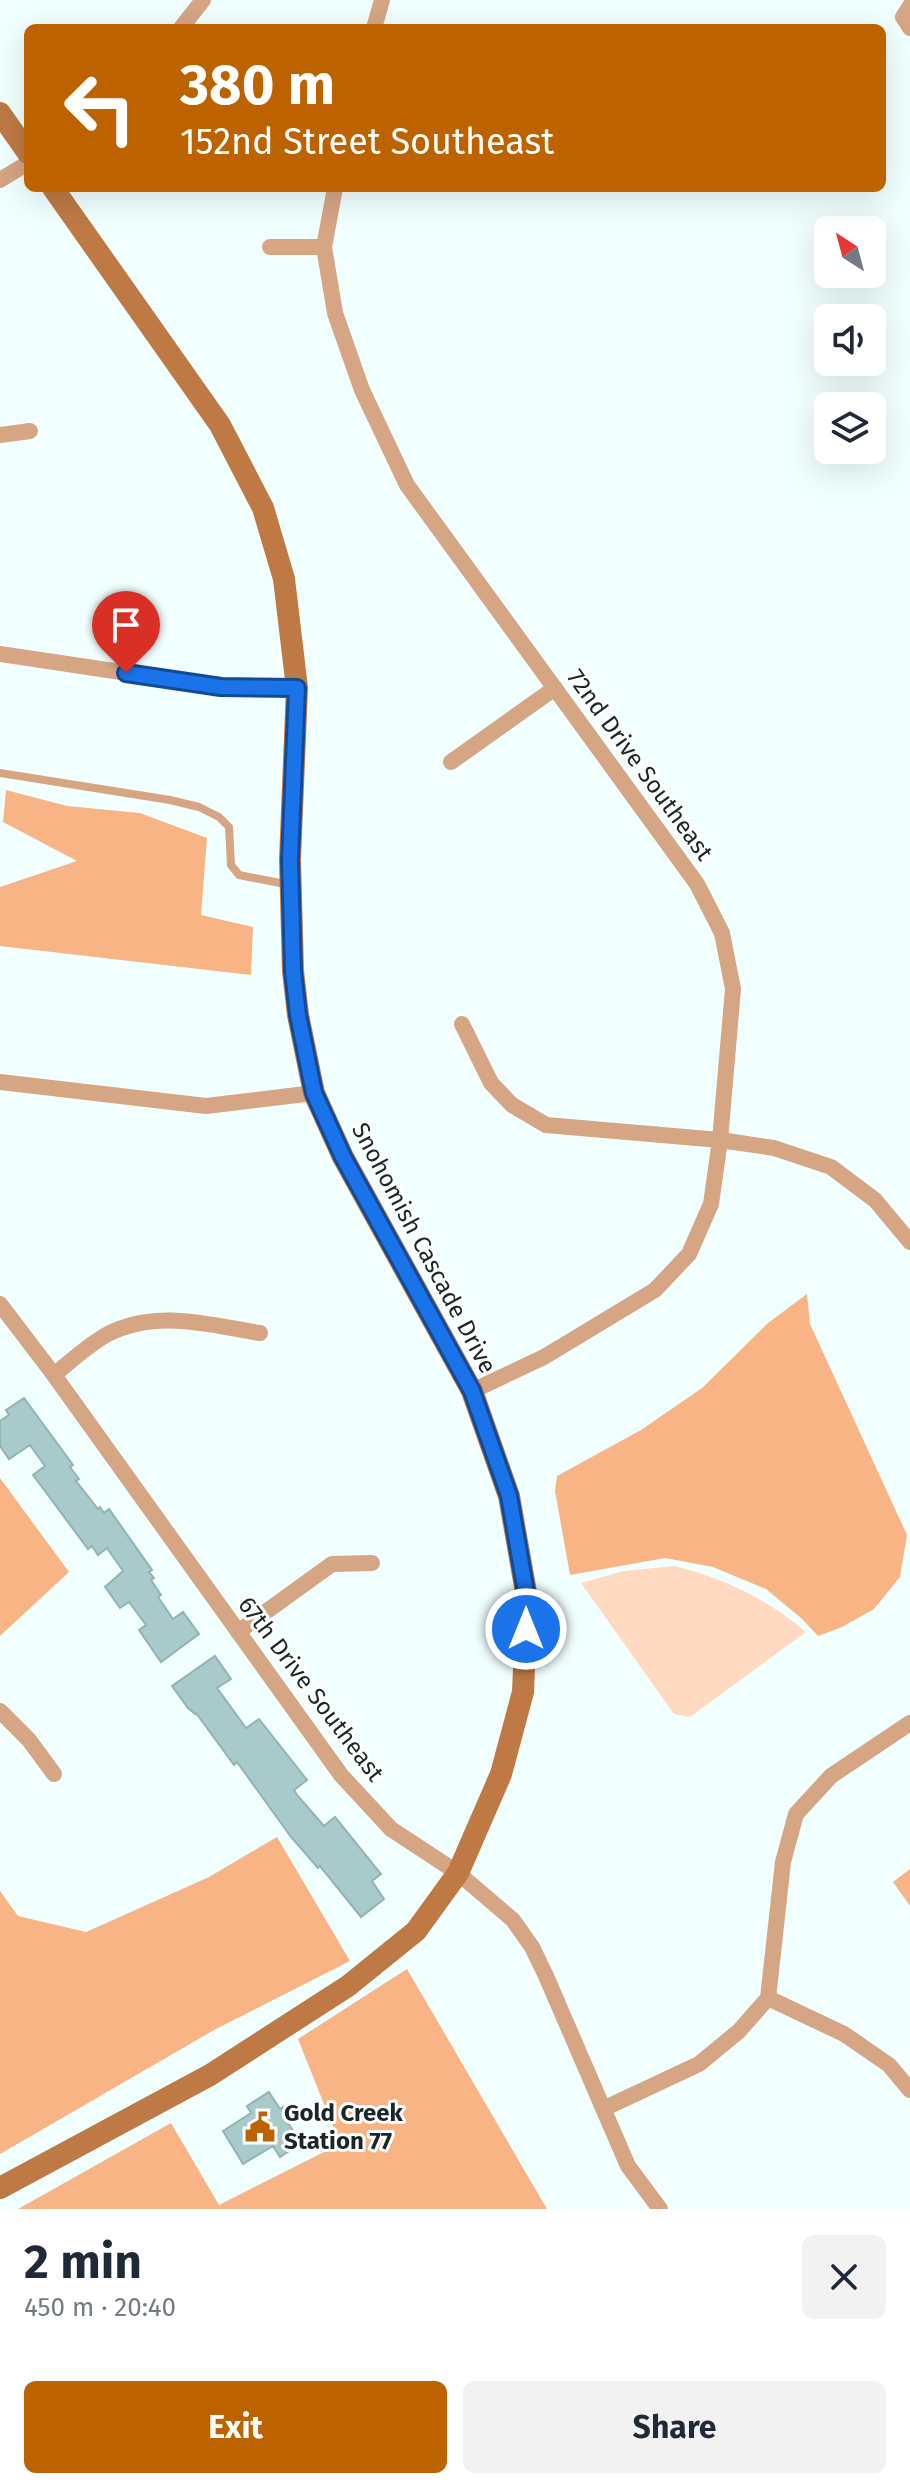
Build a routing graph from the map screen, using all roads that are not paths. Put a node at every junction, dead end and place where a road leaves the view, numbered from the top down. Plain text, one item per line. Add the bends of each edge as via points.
1 (203, 0) edge
2 (382, 0) edge
3 (184, 24) edge
4 (375, 24) edge
5 (0, 113) edge
6 (24, 147) edge
7 (24, 165) edge
8 (0, 180) edge
9 (56, 192) edge
10 (334, 192) edge
11 (270, 247) dead end
12 (324, 247) junction
13 (30, 431) dead end
14 (0, 435) edge
15 (0, 654) edge
16 (297, 688) junction
17 (555, 688) junction
18 (451, 762) dead end
19 (0, 773) edge
20 (291, 885) junction
21 (462, 1024) dead end
22 (0, 1082) edge
23 (314, 1093) junction
24 (720, 1140) junction
25 (910, 1242) edge
26 (0, 1304) edge
27 (260, 1333) dead end
28 (54, 1375) junction
29 (472, 1391) junction
30 (372, 1563) dead end
31 (238, 1632) junction
32 (0, 1711) edge
33 (910, 1723) edge
34 (54, 1774) dead end
35 (458, 1873) junction
36 (768, 1998) junction
37 (910, 2090) edge
38 (603, 2109) junction
39 (0, 2188) edge
40 (660, 2209) edge

1 - 3 street
2 - 4 street
5 - 6 street
7 - 8 street
9 - 16 street, Snohomish Cascade Drive via 220,425 263,508 284,579
10 - 12 street, 72nd Drive Southeast
11 - 12 street
12 - 17 street, 72nd Drive Southeast via 344,339 407,485
13 - 14 street
15 - 16 street via 221,687
16 - 20 street, Snohomish Cascade Drive
17 - 18 street
17 - 24 street, 72nd Drive Southeast via 697,884 722,933 733,989
19 - 20 lane via 199,807 229,827 231,865 239,875
20 - 23 street, Snohomish Cascade Drive via 293,971
21 - 24 street via 491,1083 512,1105 546,1125
22 - 23 street via 206,1106
23 - 29 street, Snohomish Cascade Drive via 343,1157
24 - 25 street via 774,1148 831,1167 875,1200
24 - 29 street, 72nd Drive Southeast via 706,1217 689,1254 655,1290 544,1357
26 - 28 street, 67th Drive Southeast
27 - 28 street via 166,1319 137,1323 107,1335
28 - 31 street, 67th Drive Southeast
29 - 35 street, Snohomish Cascade Drive via 509,1496 527,1598 523,1692 501,1774
30 - 31 street via 332,1564
31 - 35 street, 67th Drive Southeast via 341,1775 391,1829
32 - 34 street
33 - 36 street via 831,1776 796,1814 783,1862
35 - 38 street, 67th Drive Southeast via 513,1920 532,1947
35 - 39 street, Snohomish Cascade Drive via 416,1931 348,1986 210,2075
36 - 37 street via 844,2034 889,2065
36 - 38 street via 699,2064
38 - 40 street, 67th Drive Southeast via 628,2166

